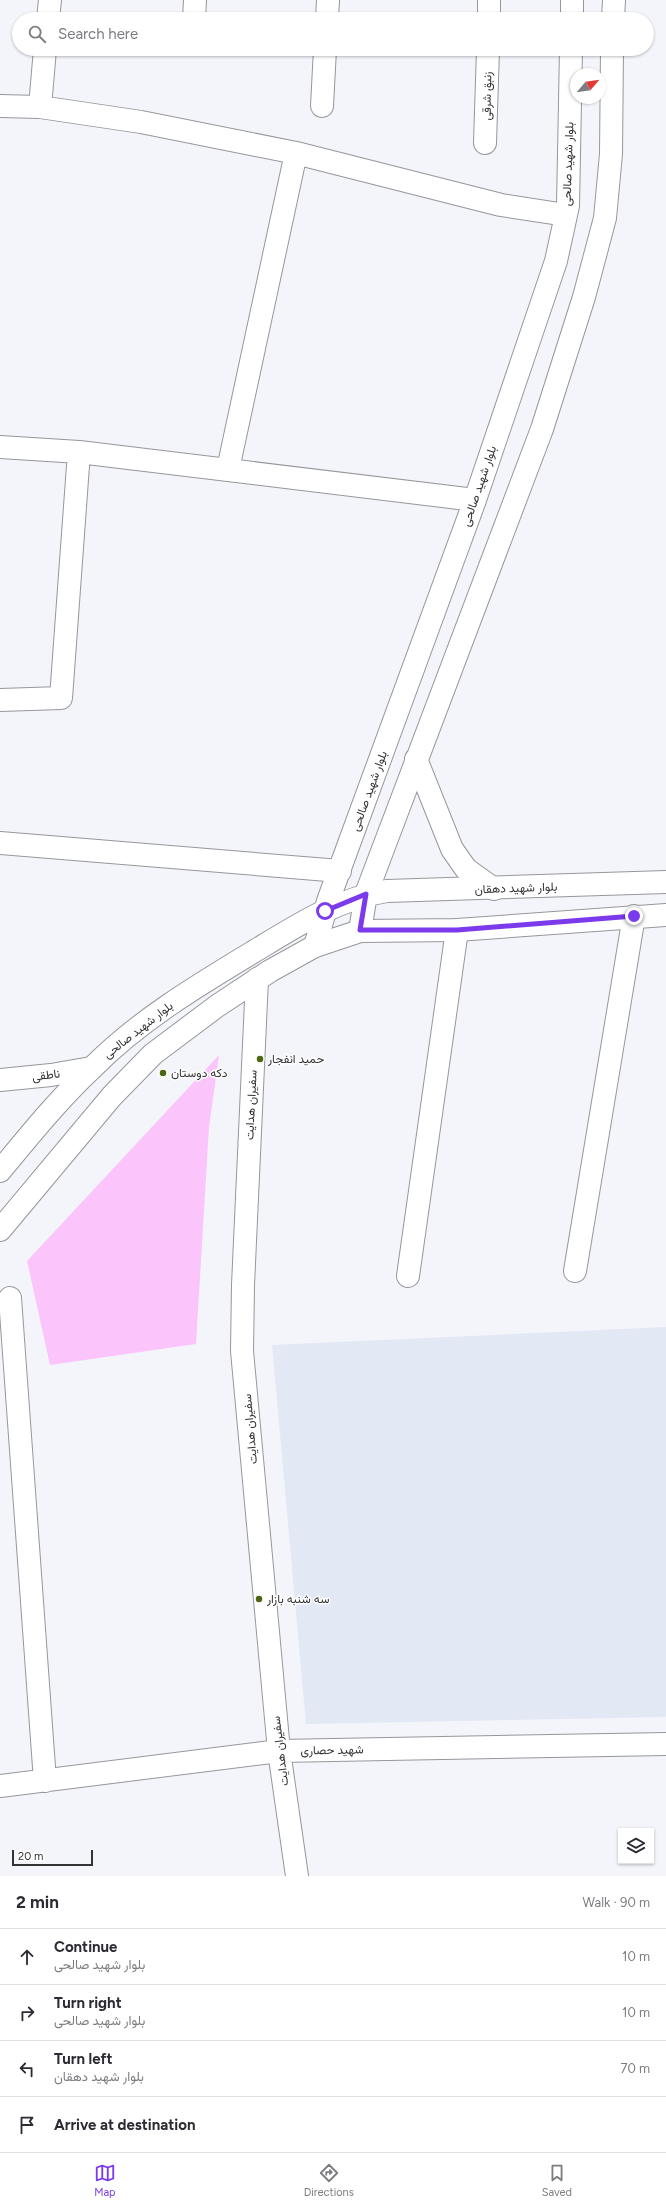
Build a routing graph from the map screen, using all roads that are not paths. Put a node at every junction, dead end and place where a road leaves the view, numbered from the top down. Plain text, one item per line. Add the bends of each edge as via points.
1 (50, 0) edge
2 (195, 0) edge
3 (328, 0) edge
4 (489, 0) edge
5 (572, 0) edge
6 (614, 0) edge
7 (49, 12) edge
8 (194, 12) edge
9 (327, 12) edge
10 (489, 12) edge
11 (572, 12) edge
12 (613, 12) edge
13 (44, 56) edge
14 (325, 56) edge
15 (488, 56) edge
16 (571, 56) edge
17 (612, 56) edge
18 (0, 106) edge
19 (322, 106) dead end
20 (40, 107) junction
21 (485, 143) dead end
22 (296, 153) junction
23 (566, 215) junction
24 (0, 447) edge
25 (78, 452) junction
26 (228, 469) junction
27 (475, 500) junction
28 (0, 700) edge
29 (416, 759) junction
30 (0, 843) edge
31 (340, 871) junction
32 (666, 882) edge
33 (494, 889) junction
34 (366, 894) junction
35 (325, 911) junction
36 (666, 915) edge
37 (634, 916) junction
38 (360, 930) junction
39 (457, 930) junction
40 (315, 946) junction
41 (257, 979) junction
42 (91, 1068) junction
43 (0, 1080) edge
44 (0, 1171) edge
45 (0, 1230) edge
46 (575, 1272) dead end
47 (408, 1276) dead end
48 (10, 1298) dead end
49 (666, 1744) edge
50 (279, 1751) junction
51 (45, 1781) junction
52 (0, 1786) edge
53 (297, 1876) edge

1 - 7 street
2 - 8 street
3 - 9 street
4 - 10 street
5 - 11 street
6 - 12 street
13 - 20 street
14 - 19 street
15 - 21 street, زنبق شرقی
16 - 23 street, بلوار شهید صالحی
17 - 29 street via 611,154 605,218 584,297 542,429
18 - 20 street
20 - 22 street via 127,119
22 - 23 street via 501,205
22 - 26 street
23 - 27 street, بلوار شهید صالحی via 556,261
24 - 25 street
25 - 26 street
25 - 28 street via 61,698
26 - 27 street
27 - 31 street, بلوار شهید صالحی
29 - 33 street via 452,850 466,869
29 - 34 street
30 - 31 street
31 - 35 street, بلوار شهید صالحی
32 - 33 street, بلوار شهید دهقان
33 - 34 street, بلوار شهید دهقان via 388,891
34 - 35 street, بلوار شهید صالحی
34 - 38 street
35 - 40 street, بلوار شهید صالحی
35 - 42 street, بلوار شهید صالحی via 277,937 181,997 145,1022
36 - 37 street
37 - 39 street
37 - 46 street
38 - 39 street
38 - 40 street
39 - 47 street
40 - 41 street
41 - 45 street via 153,1054 112,1096
41 - 50 street, سفیران هدایت via 242,1351
42 - 43 street, ناطقی
42 - 44 street, بلوار شهید صالحی
48 - 51 street
49 - 50 street, شهید حصاری
50 - 51 street, شهید حصاری
50 - 53 street, سفیران هدایت
51 - 52 street, شهید حصاری

